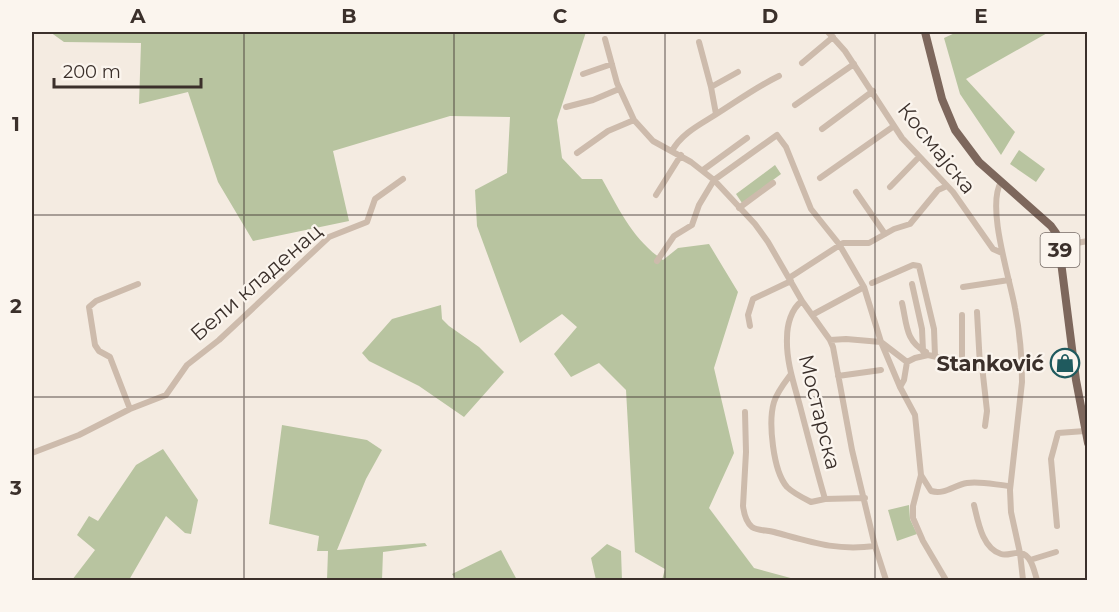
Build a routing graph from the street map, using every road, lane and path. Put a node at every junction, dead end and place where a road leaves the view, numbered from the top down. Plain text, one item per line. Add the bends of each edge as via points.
1 (828, 32) edge
2 (925, 32) edge
3 (833, 37) junction
4 (605, 39) dead end
5 (699, 42) dead end
6 (802, 63) dead end
7 (612, 64) junction
8 (854, 64) junction
9 (738, 72) dead end
10 (583, 75) dead end
11 (779, 76) dead end
12 (711, 87) junction
13 (619, 89) junction
14 (873, 91) junction
15 (795, 105) dead end
16 (566, 106) dead end
17 (716, 114) junction
18 (634, 120) junction
19 (894, 126) junction
20 (822, 129) dead end
21 (747, 138) dead end
22 (672, 151) junction
23 (577, 153) dead end
24 (681, 155) junction
25 (920, 157) junction
26 (703, 170) junction
27 (820, 178) dead end
28 (403, 179) dead end
29 (714, 180) junction
30 (1001, 182) junction
31 (773, 183) dead end
32 (947, 186) junction
33 (890, 187) dead end
34 (856, 192) dead end
35 (656, 195) dead end
36 (739, 208) junction
37 (885, 234) junction
38 (1088, 241) edge
39 (839, 244) junction
40 (1059, 246) junction
41 (1002, 253) junction
42 (657, 261) dead end
43 (790, 280) junction
44 (1009, 280) junction
45 (872, 283) dead end
46 (138, 284) dead end
47 (912, 284) dead end
48 (864, 287) junction
49 (963, 287) dead end
50 (802, 301) junction
51 (902, 303) dead end
52 (977, 312) dead end
53 (812, 315) junction
54 (962, 315) dead end
55 (750, 326) dead end
56 (830, 340) junction
57 (881, 342) junction
58 (929, 354) junction
59 (908, 362) junction
60 (962, 364) junction
61 (981, 366) junction
62 (1022, 367) junction
63 (881, 370) dead end
64 (791, 374) junction
65 (838, 376) junction
66 (900, 387) junction
67 (130, 409) junction
68 (745, 412) dead end
69 (1085, 421) edge
70 (985, 426) dead end
71 (1085, 431) junction
72 (1088, 443) edge
73 (32, 453) edge
74 (921, 475) junction
75 (1010, 486) junction
76 (865, 498) junction
77 (825, 499) junction
78 (974, 505) dead end
79 (1057, 526) dead end
80 (874, 546) junction
81 (1056, 552) dead end
82 (1020, 553) junction
83 (1030, 560) junction
84 (886, 580) edge
85 (946, 580) edge
86 (1023, 580) edge
87 (1037, 580) edge

1 - 3 street, Космајска
2 - 30 main road, 39 via 942,99 955,130 971,153
3 - 6 street
3 - 8 street, Космајска
4 - 7 street
5 - 12 street
7 - 10 street
7 - 13 street
8 - 14 street, Космајска
8 - 15 street
9 - 12 street
11 - 17 street
12 - 17 street
13 - 16 street
13 - 18 street
14 - 19 street, Космајска
14 - 20 street
17 - 22 street via 679,141
18 - 22 street via 653,141
18 - 23 street via 608,131
19 - 25 street, Космајска
19 - 27 street
21 - 26 street
22 - 24 street
24 - 26 street
24 - 35 street
25 - 32 street, Космајска
25 - 33 street
26 - 29 street
28 - 67 street, Бели кладенац via 375,199 367,222 328,237 187,365 166,395
29 - 36 street
29 - 39 street via 777,135 786,147 811,209
29 - 42 street via 692,225 674,236
30 - 40 main road, 39 via 1051,225
30 - 41 street via 995,196
31 - 36 street
32 - 37 street via 938,190 910,224
32 - 41 street, Космајска via 993,249
34 - 37 street
36 - 43 street via 768,242
37 - 39 street via 868,243
38 - 40 street
39 - 43 street
39 - 48 street
40 - 69 main road, 39
41 - 44 street
43 - 50 street
43 - 55 street via 753,299 748,315
44 - 49 street
44 - 62 street
45 - 58 street via 919,266 934,329
46 - 67 street via 89,307 97,349 110,357
47 - 58 street
48 - 53 street
48 - 57 street
50 - 53 street
50 - 64 street, Мостарска via 795,308 787,334
51 - 58 street via 910,339
52 - 61 street
53 - 56 street
54 - 60 street
56 - 57 street
56 - 65 street
57 - 59 street
57 - 66 street
58 - 59 street
58 - 60 street
59 - 66 street
60 - 61 street
61 - 62 street
61 - 70 street
62 - 75 street
63 - 65 street
64 - 77 street, Мостарска
64 - 77 street via 774,401 771,433 777,459 789,489 811,502
65 - 76 street
66 - 74 street via 915,415
67 - 73 street, Бели кладенац
68 - 80 street via 743,513 750,525 825,546
69 - 71 main road, 39
71 - 72 main road, 39
71 - 79 street via 1060,432 1052,450
74 - 75 street via 933,492 970,483
74 - 85 street via 913,518
75 - 82 street
76 - 77 street
76 - 80 street
78 - 82 street via 988,545 1002,554
80 - 84 street
81 - 83 street
82 - 83 street
82 - 86 street
83 - 87 street

